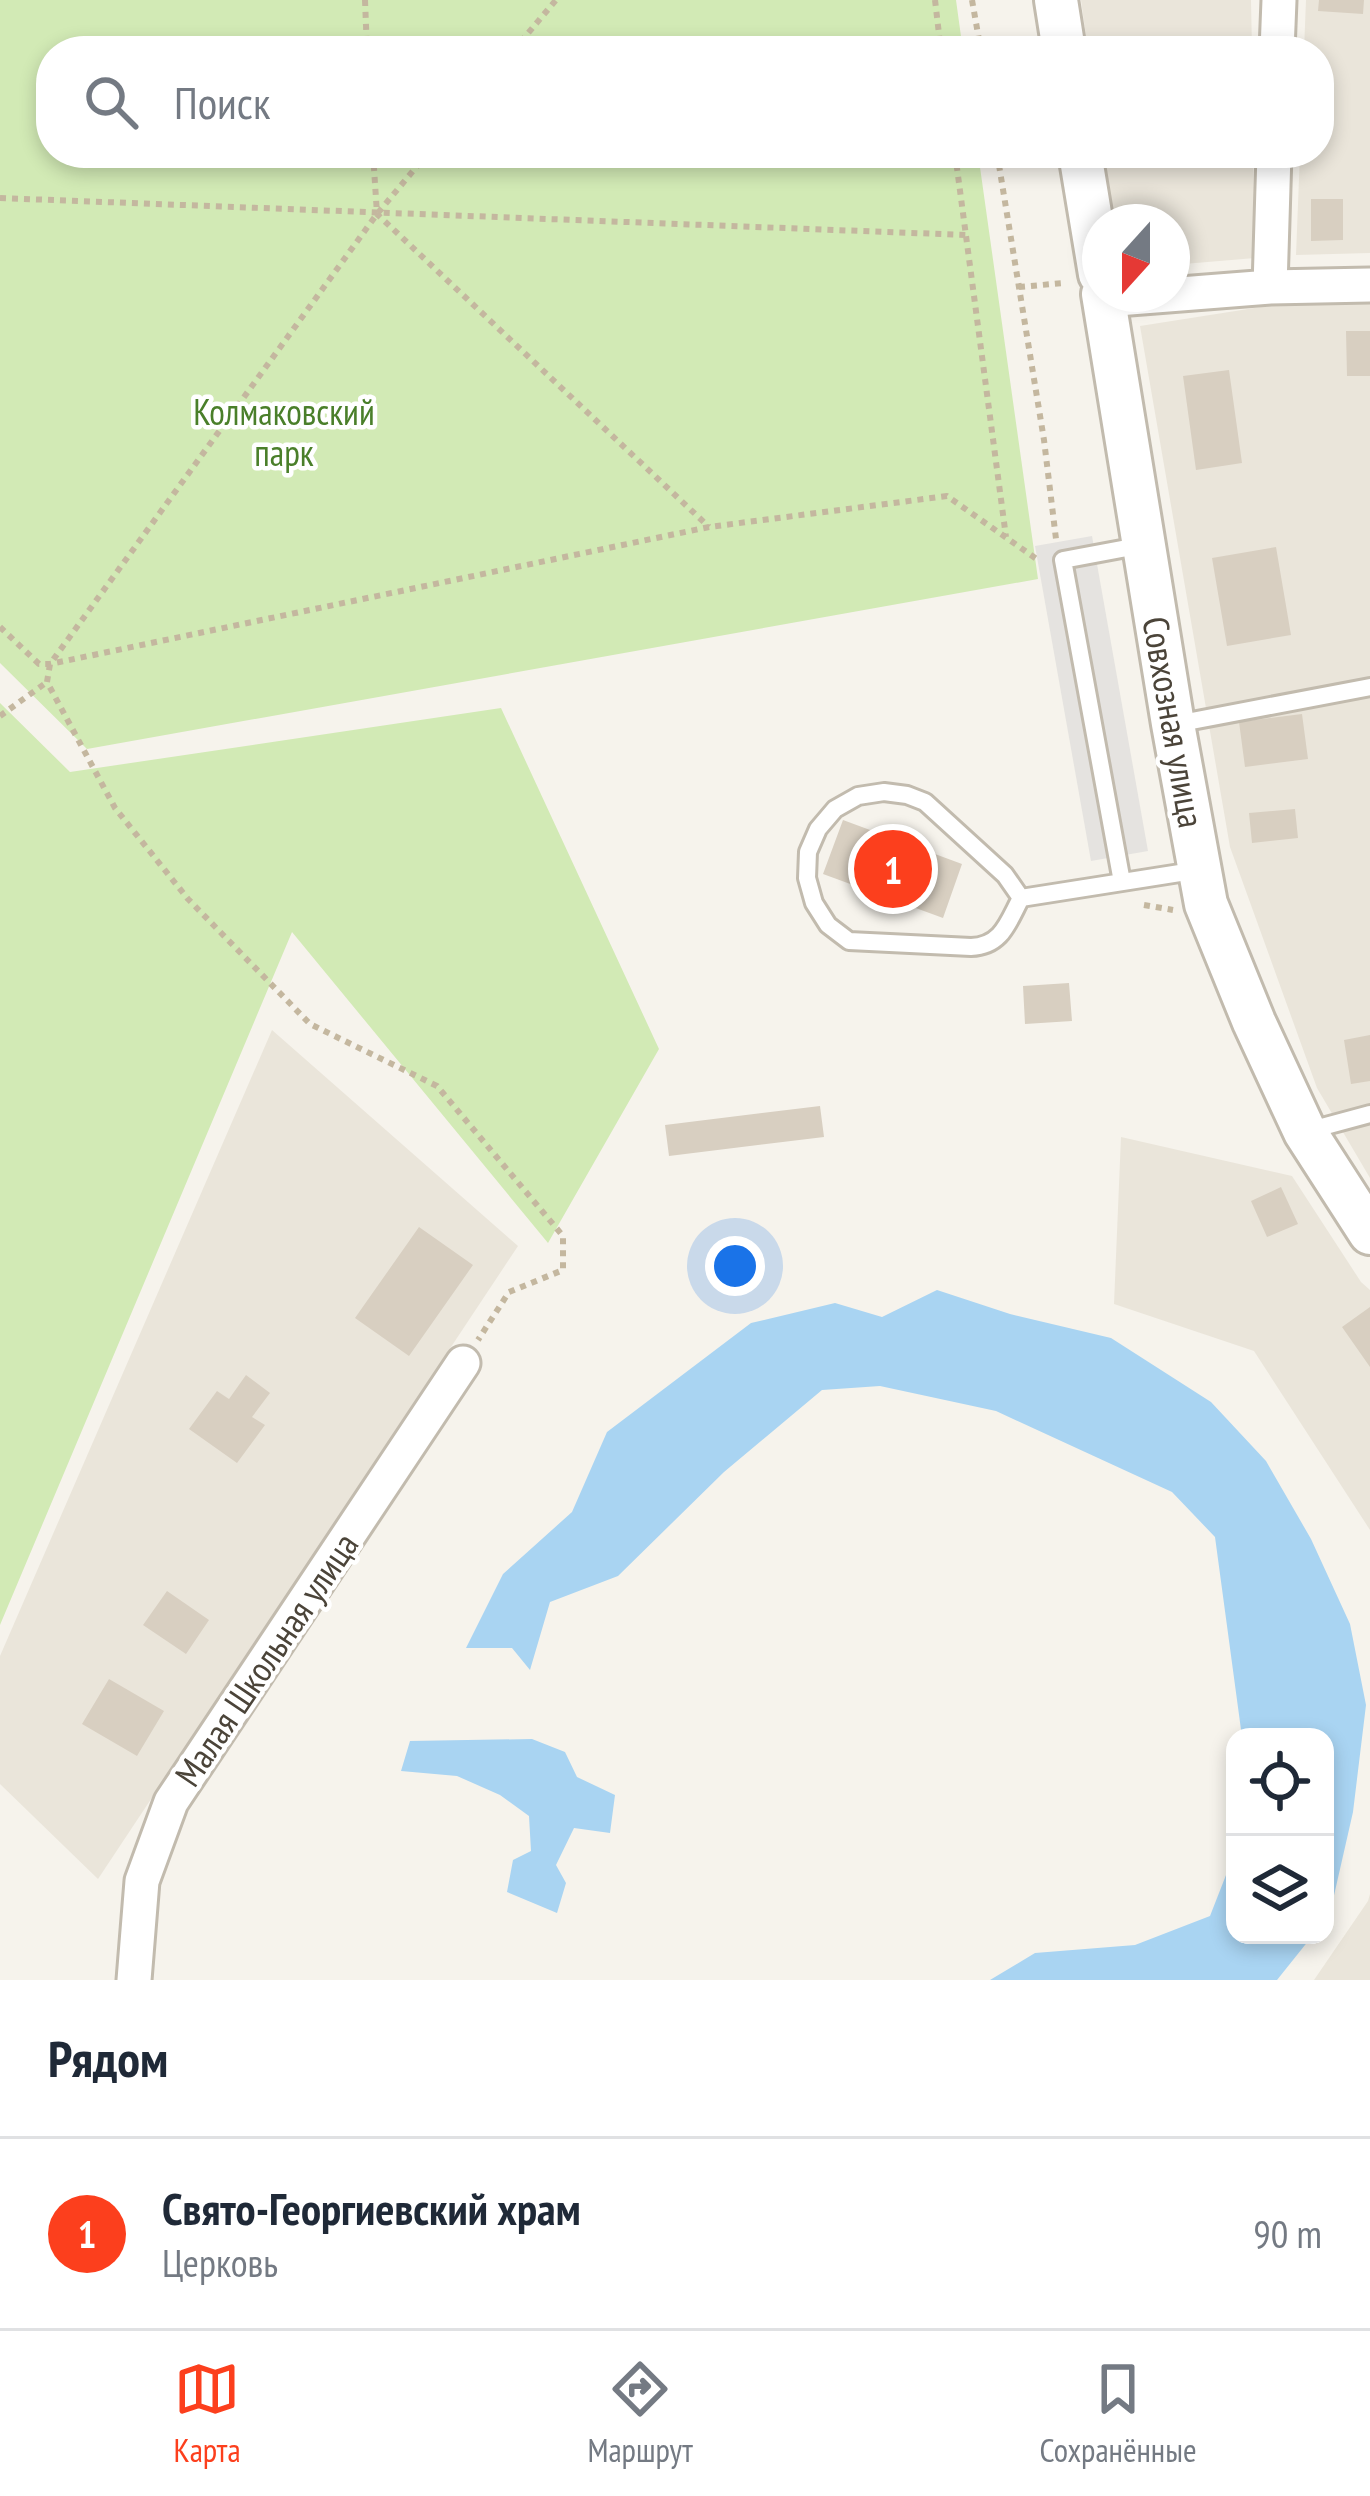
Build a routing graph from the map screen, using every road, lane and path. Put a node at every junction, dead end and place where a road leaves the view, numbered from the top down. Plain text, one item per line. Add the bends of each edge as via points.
1 (364, 0) edge
2 (556, 0) edge
3 (934, 0) edge
4 (972, 0) edge
5 (1056, 0) edge
6 (1279, 0) edge
7 (367, 36) edge
8 (526, 36) edge
9 (939, 36) edge
10 (978, 36) edge
11 (1062, 36) edge
12 (1278, 36) edge
13 (374, 168) edge
14 (415, 168) edge
15 (957, 168) edge
16 (1000, 168) edge
17 (1083, 168) edge
18 (1274, 168) edge
19 (0, 199) edge
20 (1087, 204) edge
21 (376, 214) junction
22 (966, 235) junction
23 (1370, 285) edge
24 (1019, 287) junction
25 (1082, 287) edge
26 (1190, 287) edge
27 (1270, 287) junction
28 (1102, 312) edge
29 (709, 527) junction
30 (1006, 537) junction
31 (1144, 544) junction
32 (1063, 560) junction
33 (0, 627) edge
34 (50, 664) junction
35 (47, 682) junction
36 (1370, 687) edge
37 (0, 716) edge
38 (1173, 724) junction
39 (1200, 870) junction
40 (1121, 882) junction
41 (1022, 898) junction
42 (1370, 1114) edge
43 (1305, 1132) junction
44 (1370, 1233) edge
45 (463, 1363) joint
46 (134, 1980) edge

1 - 7 path
2 - 8 path
3 - 9 path
4 - 10 path
5 - 11 street
6 - 12 street
13 - 21 path
14 - 21 path
15 - 22 path
16 - 24 path
17 - 20 street, Совхозная улица
18 - 27 street
19 - 21 path
21 - 22 path
21 - 29 path
21 - 34 path
22 - 30 path
23 - 27 street
24 - 25 path
24 - 32 path
26 - 27 street
28 - 31 street, Совхозная улица
29 - 30 path via 947,496
29 - 34 path
30 - 32 path via 1042,563
31 - 32 lane
31 - 38 street, Совхозная улица
32 - 40 lane
33 - 34 path
34 - 35 path
35 - 37 path
35 - 45 path via 115,808 188,899 310,1024 437,1086 563,1236 563,1270 509,1292
36 - 38 lane
38 - 39 street, Совхозная улица
39 - 40 lane
39 - 43 street, Совхозная улица via 1206,904
40 - 41 lane
41 - 41 lane via 986,946 849,940 814,903 808,852 835,809 858,796 907,795 925,802
42 - 43 lane
43 - 44 street, Совхозная улица
45 - 46 street, Малая Школьная улица via 171,1802 142,1881

